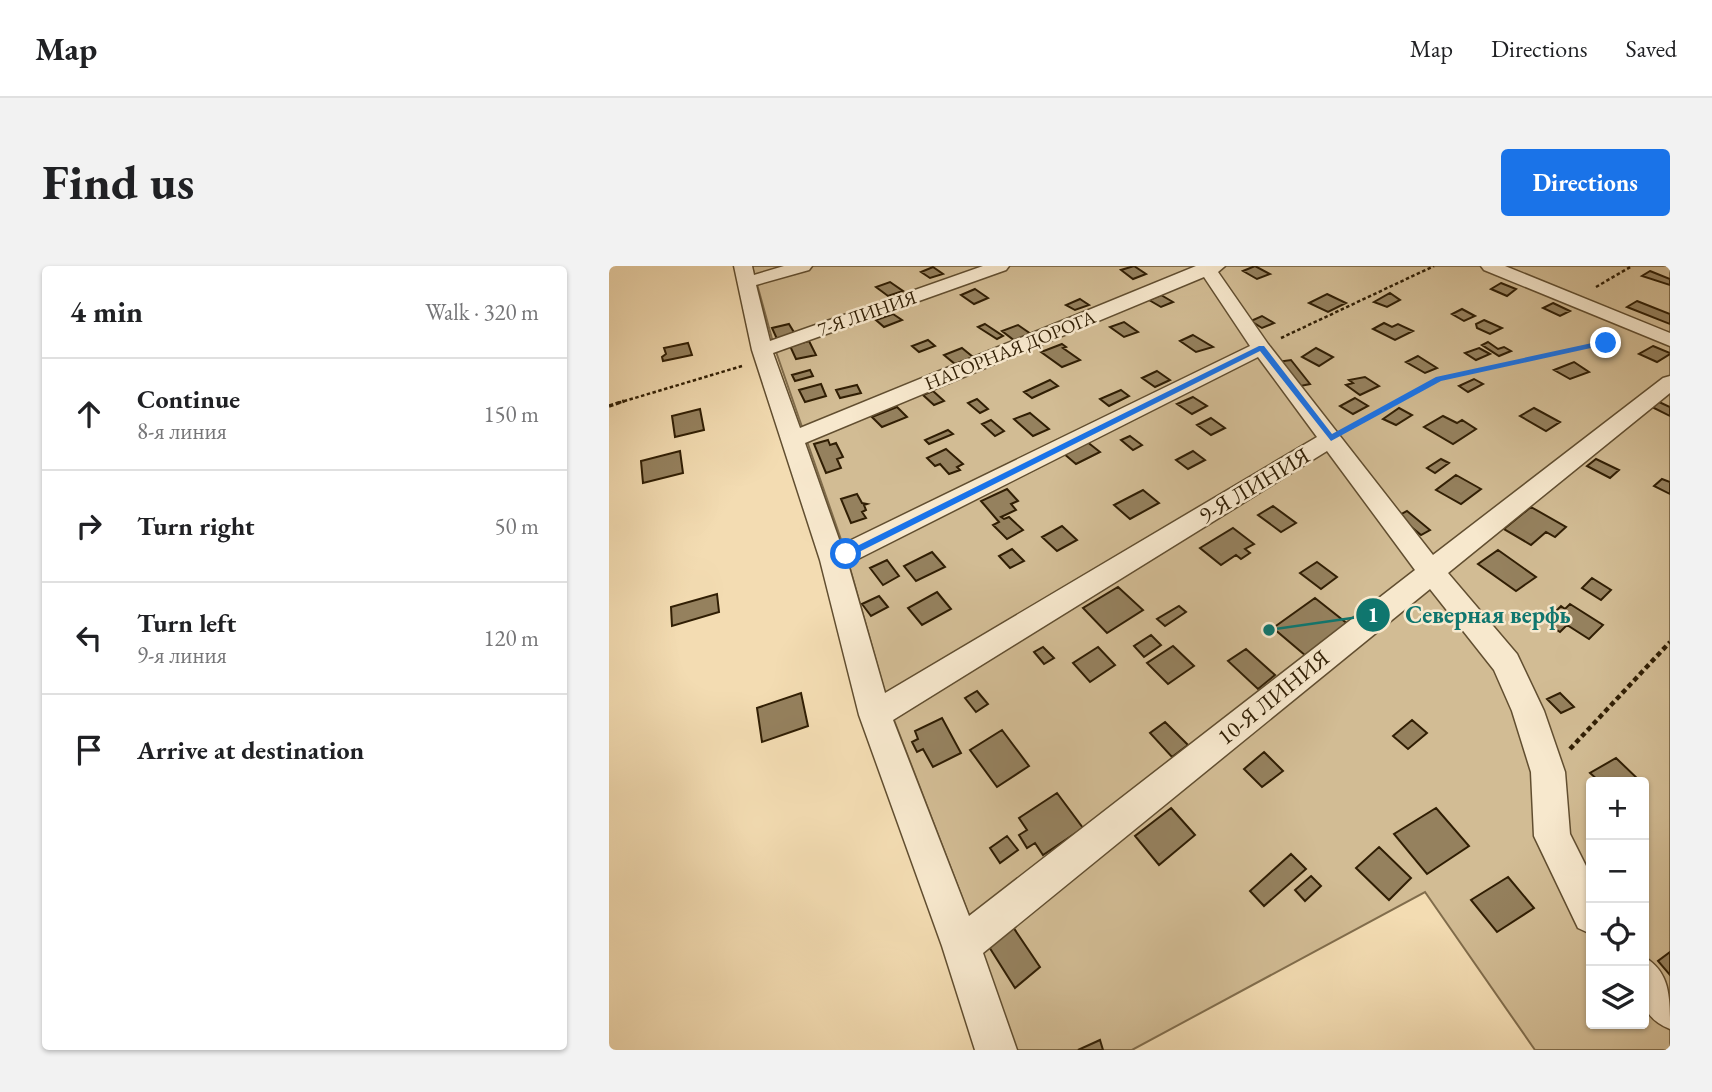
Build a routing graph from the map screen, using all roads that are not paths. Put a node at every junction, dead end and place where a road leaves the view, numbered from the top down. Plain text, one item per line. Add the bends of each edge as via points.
1 (803, 266) edge
2 (1000, 266) edge
3 (1490, 266) edge
4 (1209, 267) edge
5 (748, 276) edge
6 (1670, 340) edge
7 (1261, 348) junction
8 (767, 352) junction
9 (1670, 382) edge
10 (799, 437) junction
11 (1331, 438) junction
12 (839, 557) junction
13 (1430, 570) junction
14 (882, 711) junction
15 (1586, 905) edge
16 (969, 941) junction
17 (1649, 983) edge
18 (1670, 1009) edge
19 (996, 1050) edge

1 - 5 street
2 - 8 street, 7-Я ЛИНИЯ
3 - 6 street
4 - 7 street
4 - 10 street, НАГОРНАЯ ДОРОГА
5 - 8 street
7 - 11 street
7 - 12 street
8 - 10 street
9 - 13 street, 10-Я ЛИНИЯ
10 - 12 street
11 - 13 street
11 - 14 street, 9-Я ЛИНИЯ
12 - 14 street
13 - 15 street via 1506,663 1548,772 1552,835
13 - 16 street, 10-Я ЛИНИЯ
14 - 16 street
16 - 19 street
17 - 18 street

